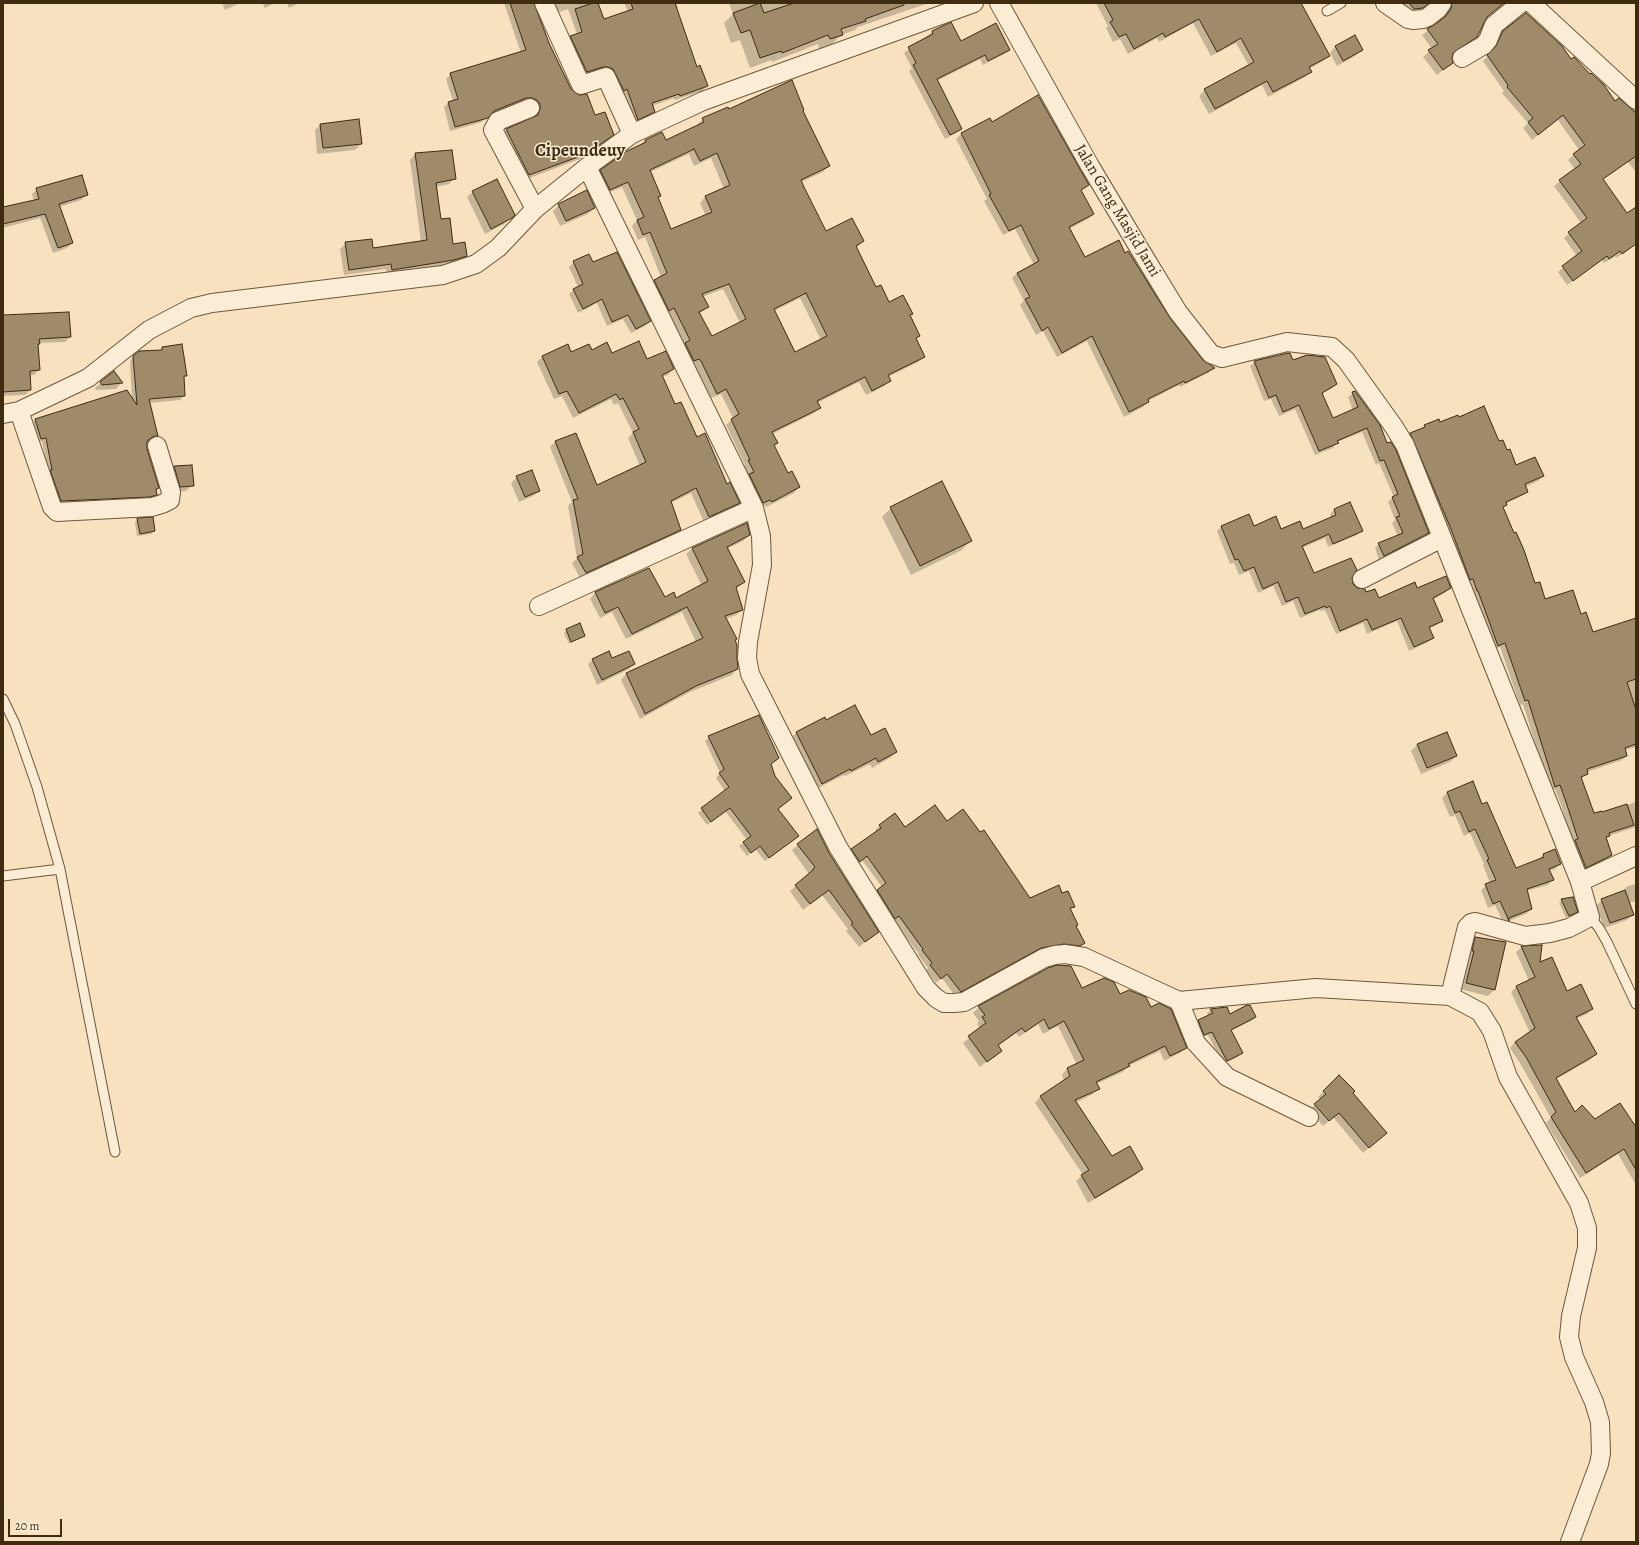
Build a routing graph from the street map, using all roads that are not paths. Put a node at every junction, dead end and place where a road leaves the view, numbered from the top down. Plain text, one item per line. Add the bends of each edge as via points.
1 (544, 3) edge
2 (974, 3) edge
3 (998, 3) edge
4 (1341, 3) edge
5 (1385, 3) edge
6 (1442, 3) edge
7 (1521, 3) edge
8 (1531, 3) edge
9 (1327, 11) dead end
10 (1462, 58) dead end
11 (1636, 100) edge
12 (530, 108) dead end
13 (632, 134) junction
14 (587, 167) junction
15 (535, 209) junction
16 (11, 413) edge
17 (156, 446) dead end
18 (754, 508) junction
19 (1442, 538) junction
20 (1362, 579) dead end
21 (539, 606) dead end
22 (3, 700) edge
23 (1636, 856) edge
24 (60, 869) junction
25 (3, 876) edge
26 (1580, 882) junction
27 (1590, 916) junction
28 (1450, 996) junction
29 (1179, 1001) junction
30 (1636, 1004) edge
31 (1309, 1117) dead end
32 (115, 1152) dead end
33 (1570, 1542) edge

1 - 13 street via 581,85 606,77
2 - 13 street via 703,101
3 - 19 street, Jalan Gang Masjid Jami via 1090,166 1178,312 1196,336 1211,354 1222,358 1286,342 1332,347 1346,360 1405,445
4 - 9 lane
5 - 6 street via 1413,20 1428,17
7 - 10 street via 1494,25 1488,40 1481,48
8 - 11 street
12 - 15 street via 498,121 493,130
13 - 14 street
14 - 15 street
14 - 18 street
15 - 16 street via 498,248 476,264 443,275 212,303 192,308 149,330 88,378
16 - 17 street via 52,507 57,512 152,507 170,500 171,492
18 - 21 street
18 - 29 street via 761,536 762,565 748,642 750,674 838,847 926,988 944,1003 964,1002 1044,958 1075,955
19 - 20 street
19 - 26 street, Jalan Gang Masjid Jami
22 - 24 lane via 15,724 37,787
23 - 26 street
24 - 25 lane
24 - 32 lane
26 - 27 street, Jalan Gang Masjid Jami
27 - 28 street via 1569,928 1525,936 1471,923 1467,927
27 - 30 lane via 1607,942
28 - 29 street via 1316,988
28 - 33 street via 1480,1012 1492,1031 1508,1078 1579,1203 1587,1228 1586,1248 1569,1337 1574,1357 1600,1422 1601,1453
29 - 31 street via 1196,1043 1227,1077

